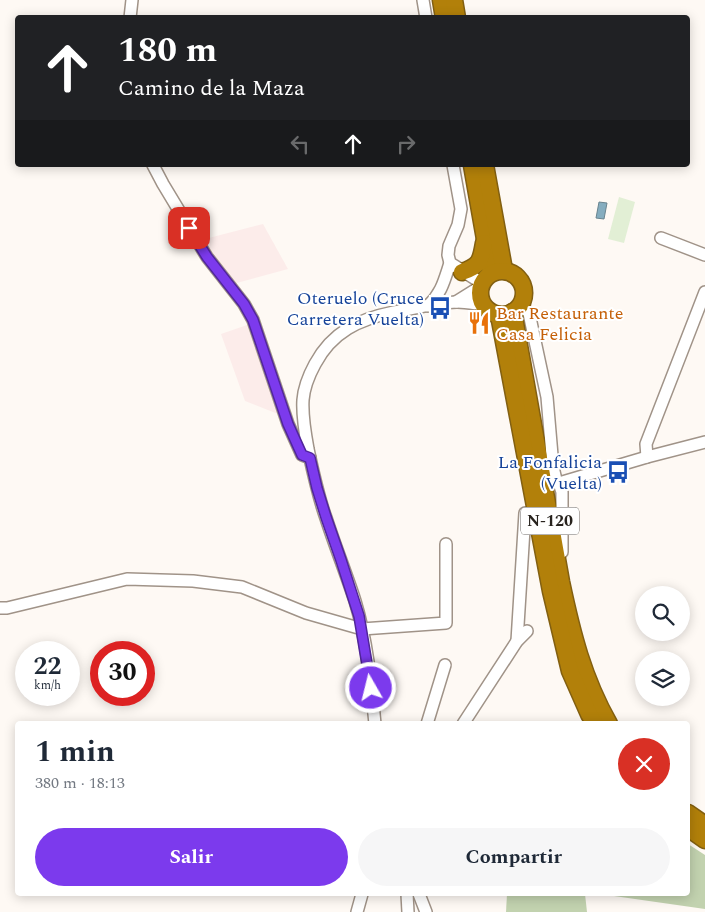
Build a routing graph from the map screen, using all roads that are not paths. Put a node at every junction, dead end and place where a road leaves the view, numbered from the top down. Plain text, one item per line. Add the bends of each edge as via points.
1 (132, 0) edge
2 (423, 0) edge
3 (441, 0) edge
4 (454, 0) edge
5 (130, 15) edge
6 (426, 15) edge
7 (444, 15) edge
8 (456, 15) edge
9 (154, 167) edge
10 (453, 167) edge
11 (472, 167) edge
12 (485, 167) edge
13 (485, 236) junction
14 (661, 238) dead end
15 (705, 255) edge
16 (456, 267) junction
17 (489, 278) junction
18 (705, 292) edge
19 (456, 302) junction
20 (484, 305) junction
21 (428, 306) junction
22 (511, 310) junction
23 (705, 442) edge
24 (647, 456) junction
25 (310, 458) junction
26 (559, 483) junction
27 (525, 513) dead end
28 (446, 544) dead end
29 (562, 582) junction
30 (0, 608) edge
31 (362, 629) junction
32 (527, 631) dead end
33 (516, 641) junction
34 (445, 665) dead end
35 (375, 721) edge
36 (428, 721) edge
37 (465, 721) edge
38 (593, 721) edge
39 (607, 721) edge
40 (690, 815) edge
41 (705, 826) edge
42 (690, 829) edge
43 (705, 840) edge
44 (361, 896) edge
45 (407, 896) edge
46 (421, 896) edge
47 (357, 912) edge
48 (408, 912) edge
49 (426, 912) edge

1 - 5 street
2 - 6 street
3 - 7 highway
4 - 8 highway
9 - 25 street via 207,257 253,320 288,424 302,455
10 - 16 street via 461,210 448,255
11 - 13 highway
12 - 17 highway
13 - 16 highway via 478,264 471,269
13 - 17 highway
14 - 15 street
16 - 17 street
16 - 21 street
17 - 19 street
17 - 20 highway via 480,297
17 - 22 highway, N-120 via 515,275 522,284 524,295
18 - 24 street via 646,444
19 - 20 street
19 - 21 street
20 - 22 highway via 490,312
21 - 25 street via 368,318 343,331 324,350 311,371 303,400
22 - 26 street via 529,313 545,383 552,467
22 - 29 highway, N-120
22 - 38 highway, N-120 via 551,591 570,671
23 - 24 street
24 - 26 street
25 - 31 street
26 - 29 street via 562,492
27 - 33 street
28 - 31 street via 446,623
29 - 39 highway, N-120 via 581,662
30 - 31 street via 127,579 193,581 242,587 306,613
31 - 35 street
32 - 33 street
33 - 37 street
34 - 36 street
40 - 41 highway
42 - 43 highway
44 - 47 street
45 - 48 street
46 - 49 street

